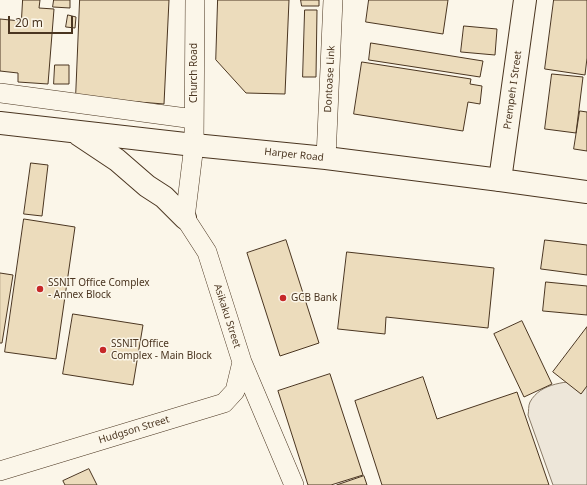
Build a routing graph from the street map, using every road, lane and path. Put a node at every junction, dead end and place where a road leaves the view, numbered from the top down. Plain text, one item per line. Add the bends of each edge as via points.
1 (195, 0) edge
2 (333, 0) edge
3 (525, 0) edge
4 (0, 93) edge
5 (194, 119) junction
6 (0, 123) edge
7 (73, 131) junction
8 (194, 145) junction
9 (326, 158) junction
10 (500, 180) junction
11 (587, 192) edge
12 (184, 218) junction
13 (242, 362) junction
14 (0, 471) edge
15 (294, 485) edge

1 - 5 street, Church Road
2 - 9 street, Dontoase Link
3 - 10 street, Prempeh I Street
4 - 5 street
5 - 8 street, Church Road
6 - 7 street, Harper Road
7 - 8 street, Harper Road
7 - 12 street via 117,160 164,197
8 - 9 street, Harper Road
8 - 12 street
9 - 10 street, Harper Road
10 - 11 street, Harper Road
12 - 13 street, Asikaku Street via 207,252
13 - 14 street, Hudgson Street via 235,391 224,403
13 - 15 street, Asikaku Street

